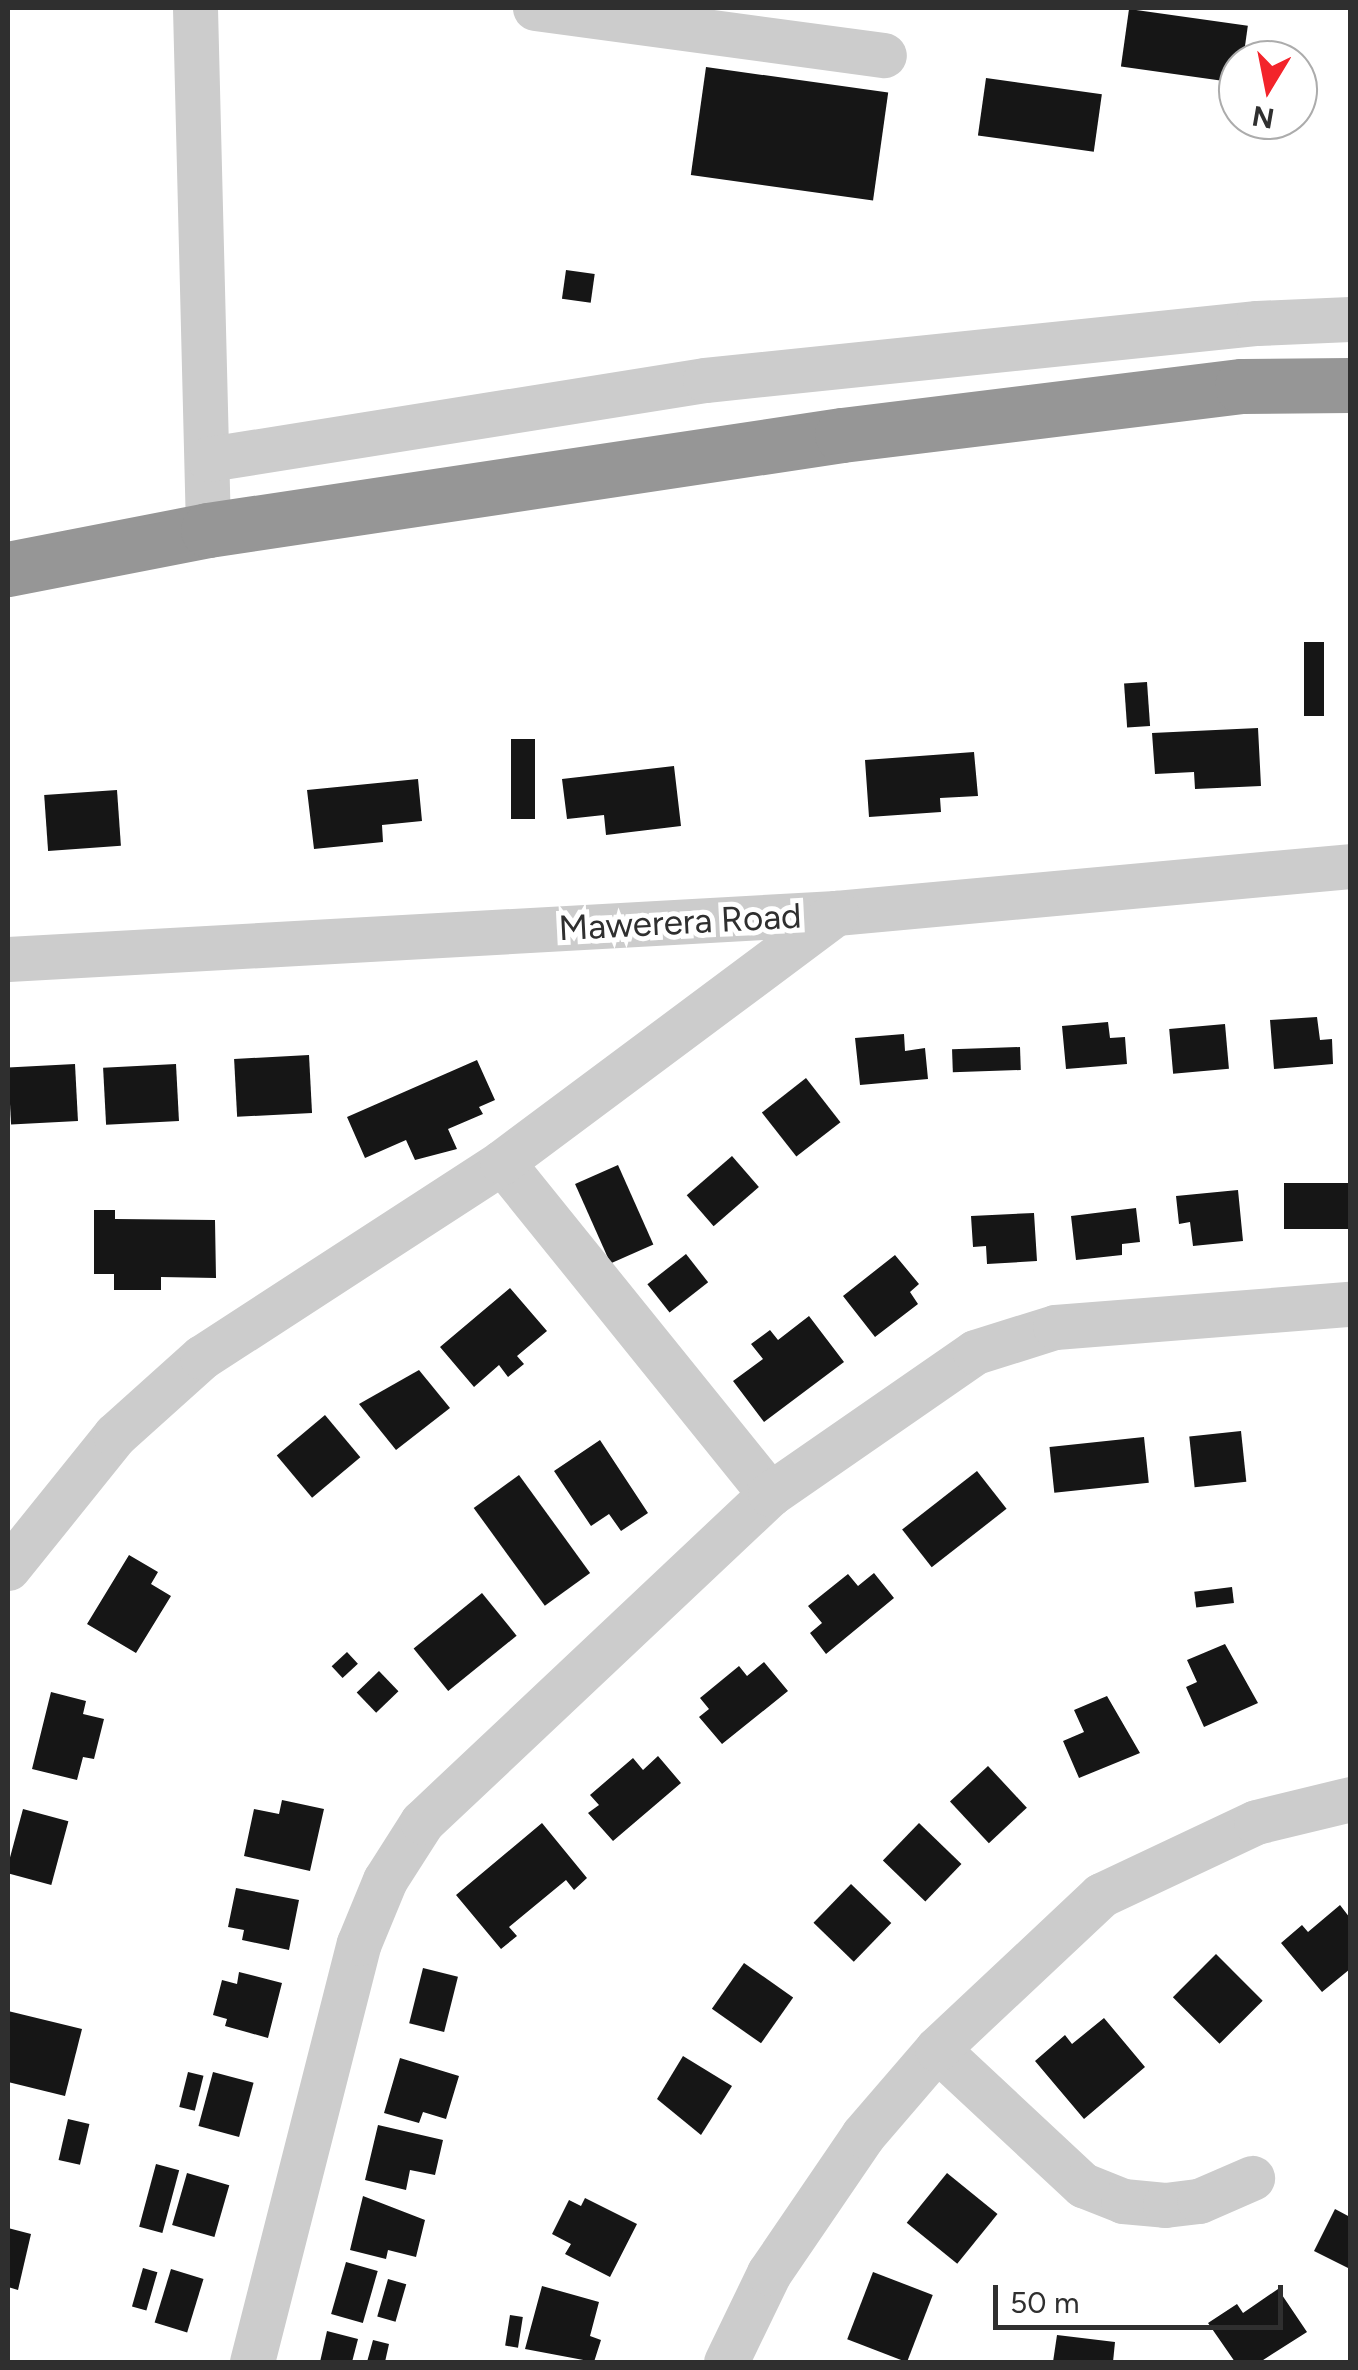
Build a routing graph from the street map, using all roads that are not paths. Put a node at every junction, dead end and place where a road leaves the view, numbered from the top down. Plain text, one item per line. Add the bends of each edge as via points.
1 (195, 8) edge
2 (535, 8) edge
3 (884, 55) dead end
4 (1350, 320) edge
5 (1350, 385) edge
6 (209, 460) junction
7 (208, 530) junction
8 (8, 569) edge
9 (1350, 866) edge
10 (836, 913) junction
11 (8, 960) edge
12 (502, 1162) junction
13 (1350, 1304) edge
14 (770, 1494) junction
15 (8, 1568) edge
16 (1350, 1799) edge
17 (937, 2049) junction
18 (1252, 2178) dead end
19 (252, 2362) edge
20 (726, 2362) edge

1 - 6 street
2 - 3 street
4 - 6 street via 1257,323 705,380
5 - 7 highway via 1242,386 1076,405
6 - 7 street
7 - 8 highway
9 - 10 street, Mawerera Road
10 - 11 street, Mawerera Road
10 - 12 street
12 - 14 street
12 - 15 street via 202,1357 115,1435
13 - 14 street via 1055,1327 1002,1339
14 - 19 street via 422,1822 385,1880 359,1943
16 - 17 street via 1256,1822 1101,1895
17 - 18 street via 1083,2185 1165,2206 1199,2201
17 - 20 street via 832,2181 769,2274

